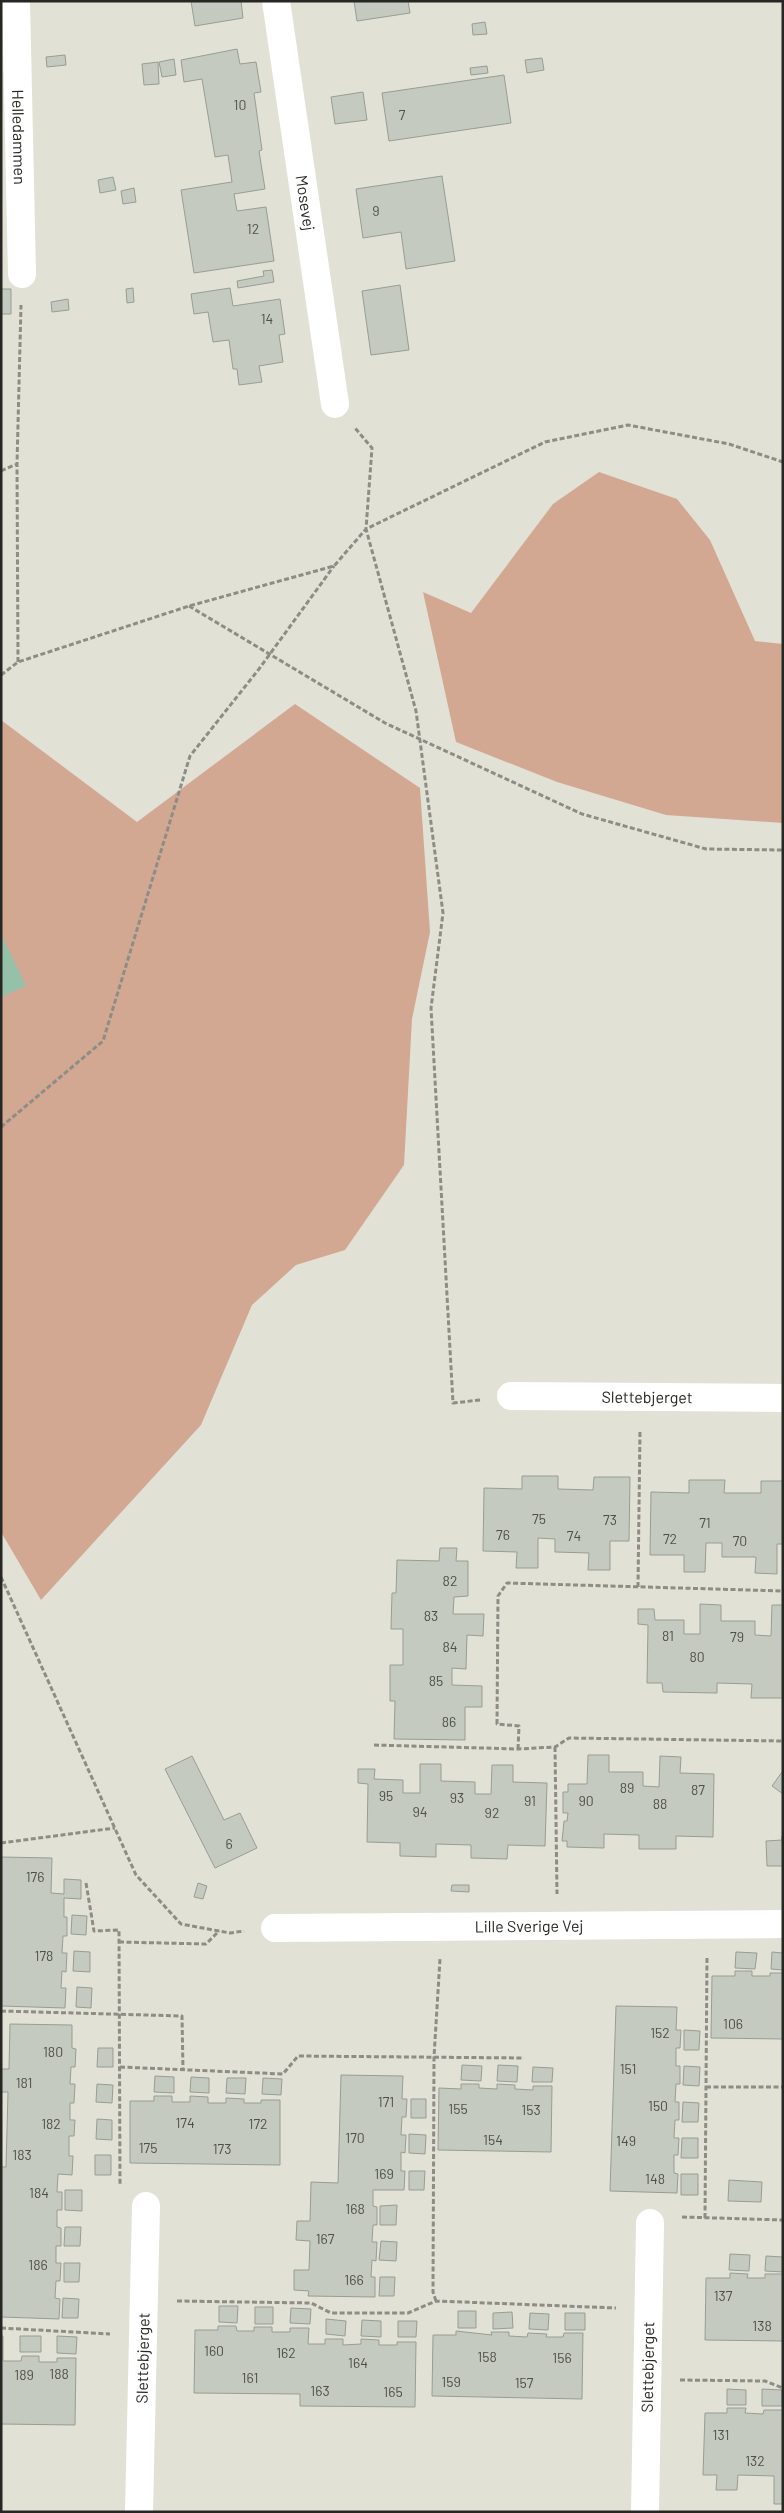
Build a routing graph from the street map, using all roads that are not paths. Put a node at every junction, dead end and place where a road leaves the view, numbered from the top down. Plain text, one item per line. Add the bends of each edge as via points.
1 (16, 1) edge
2 (276, 1) edge
3 (22, 274) road end
4 (335, 404) road end
5 (511, 1396) dead end
6 (783, 1398) edge
7 (783, 1924) edge
8 (275, 1928) road end
9 (146, 2206) road end
10 (650, 2224) road end
11 (139, 2512) edge
12 (645, 2512) edge

1 - 3 street, Helledammen
2 - 4 street, Mosevej
5 - 6 street, Slettebjerget
7 - 8 street, Lille Sverige Vej
9 - 11 street, Slettebjerget
10 - 12 street, Slettebjerget

